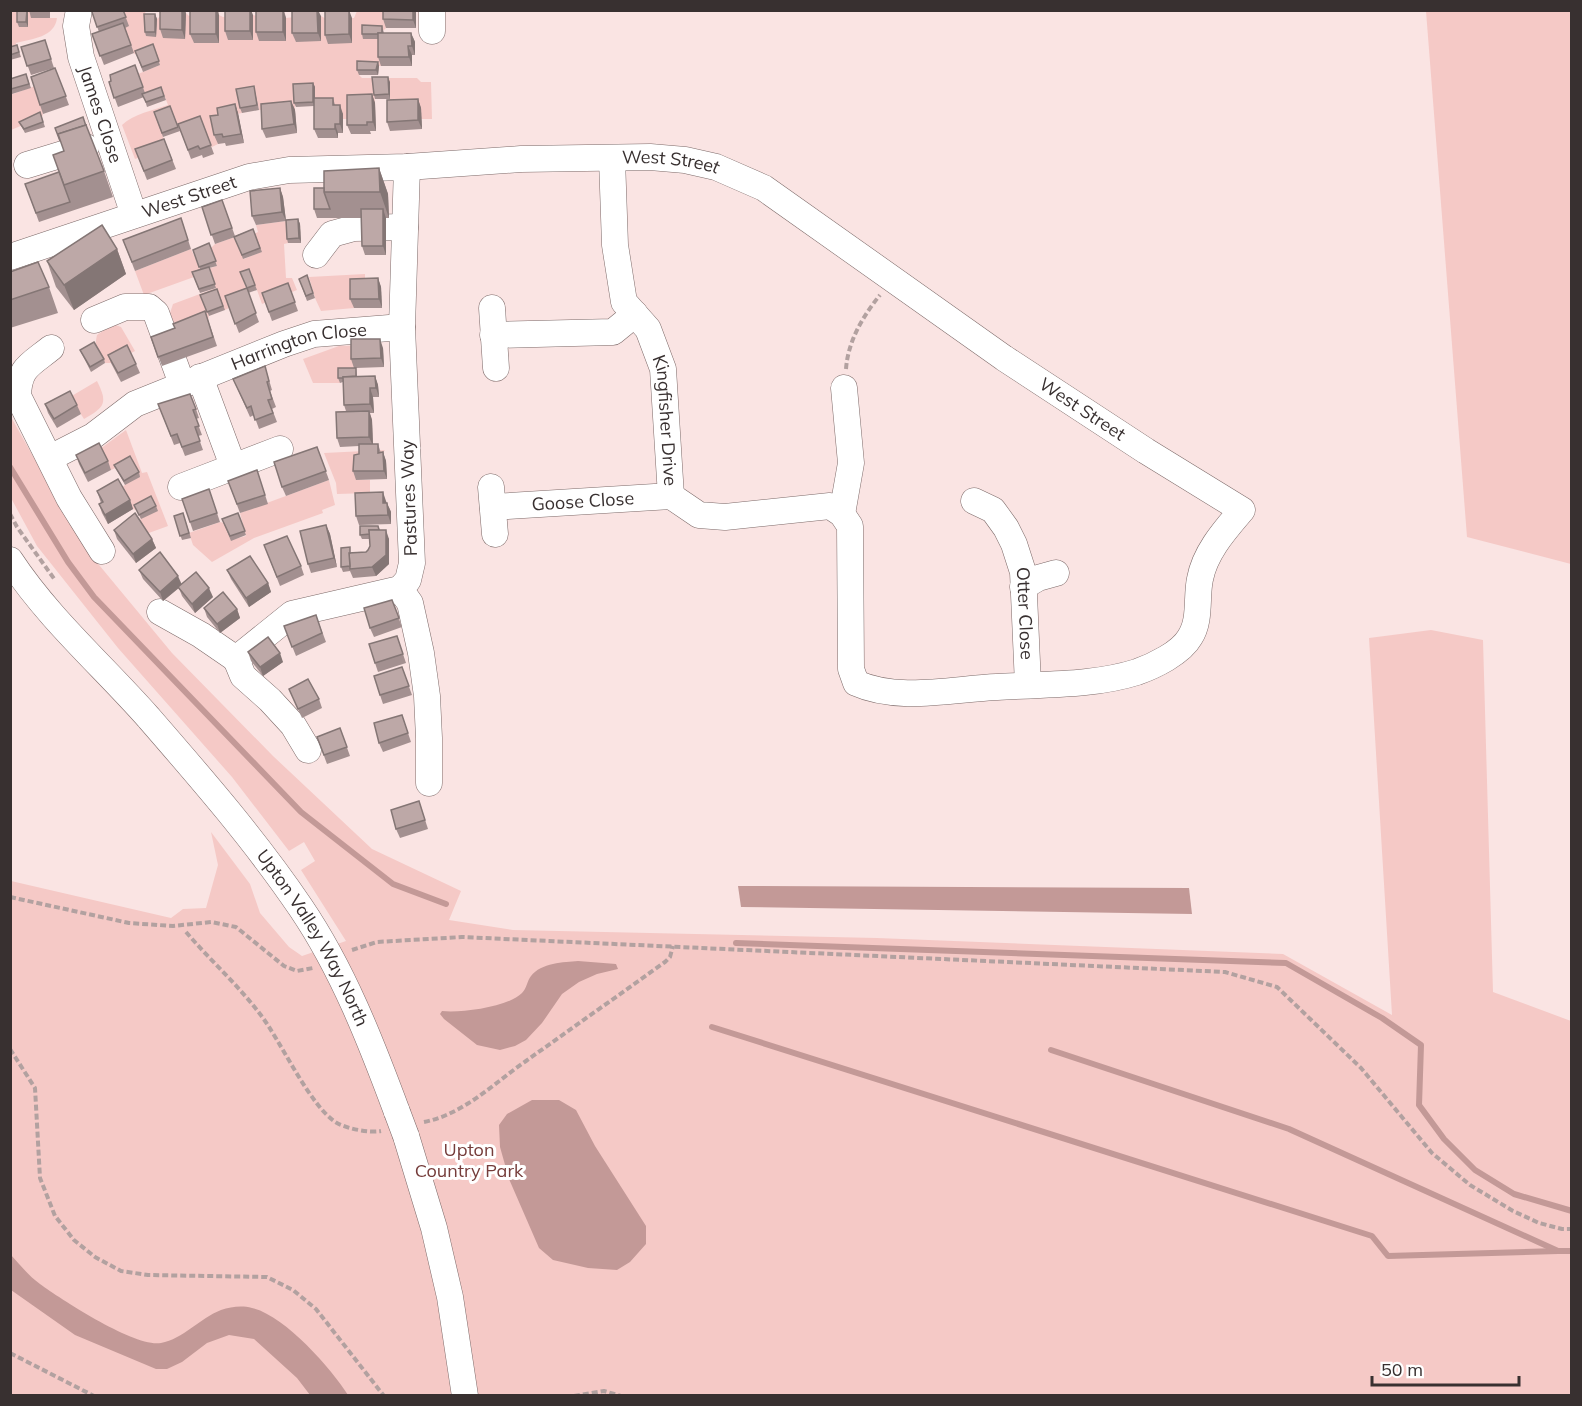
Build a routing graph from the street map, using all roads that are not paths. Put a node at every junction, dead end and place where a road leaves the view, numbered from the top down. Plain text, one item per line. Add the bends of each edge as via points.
1 (79, 10) edge
2 (109, 139) junction
3 (612, 159) junction
4 (27, 165) dead end
5 (406, 167) junction
6 (134, 214) junction
7 (405, 227) junction
8 (316, 255) dead end
9 (10, 257) edge
10 (492, 308) dead end
11 (635, 314) junction
12 (94, 320) dead end
13 (402, 327) junction
14 (493, 335) junction
15 (51, 348) dead end
16 (496, 368) dead end
17 (191, 380) junction
18 (844, 388) road end
19 (280, 449) dead end
20 (50, 458) junction
21 (233, 466) junction
22 (181, 487) dead end
23 (671, 496) junction
24 (974, 501) dead end
25 (842, 514) junction
26 (495, 534) dead end
27 (102, 552) dead end
28 (10, 560) edge
29 (1056, 573) dead end
30 (1023, 587) junction
31 (400, 589) junction
32 (160, 612) dead end
33 (236, 659) junction
34 (1028, 685) junction
35 (308, 750) dead end
36 (429, 783) dead end
37 (465, 1395) edge

1 - 2 street, James Close via 76,26 81,57
2 - 4 street
2 - 6 street, James Close
3 - 5 street, West Street via 521,159
3 - 11 street, Kingfisher Drive via 615,245 624,302
3 - 34 street, West Street via 673,159 716,167 764,188 1013,364 1242,510 1207,557 1191,637 1169,657 1138,672 1096,681
5 - 6 street, West Street via 289,170 249,177
5 - 7 street, Pastures Way
6 - 9 street, West Street
7 - 8 street via 354,228 332,234
7 - 13 street, Pastures Way
10 - 14 street
11 - 14 street via 613,332
11 - 23 street, Kingfisher Drive via 648,329 663,369
12 - 17 street via 125,307 149,307 156,313
13 - 17 street, Harrington Close via 314,334
13 - 31 street, Pastures Way via 412,563 408,580
14 - 16 street
15 - 20 street via 26,368 19,381 18,396
17 - 20 street, Harrington Close via 135,404 93,436
17 - 21 street
18 - 25 street via 851,463
19 - 21 street
20 - 27 street
21 - 22 street
23 - 25 street, Kingfisher Drive via 699,515 725,517 830,506
23 - 26 street, Goose Close via 492,497
24 - 30 street, Otter Close via 993,510 1006,528 1023,572
25 - 34 street via 850,526 851,669 856,683 870,690 910,693
28 - 37 street, Upton Valley Way North, bridge via 229,813 301,908 333,962 362,1022 406,1136 450,1297
29 - 30 street
30 - 34 street, Otter Close
31 - 33 street via 292,614
31 - 36 street via 410,603 421,653 428,707
32 - 33 street
33 - 35 street via 243,676 293,725

